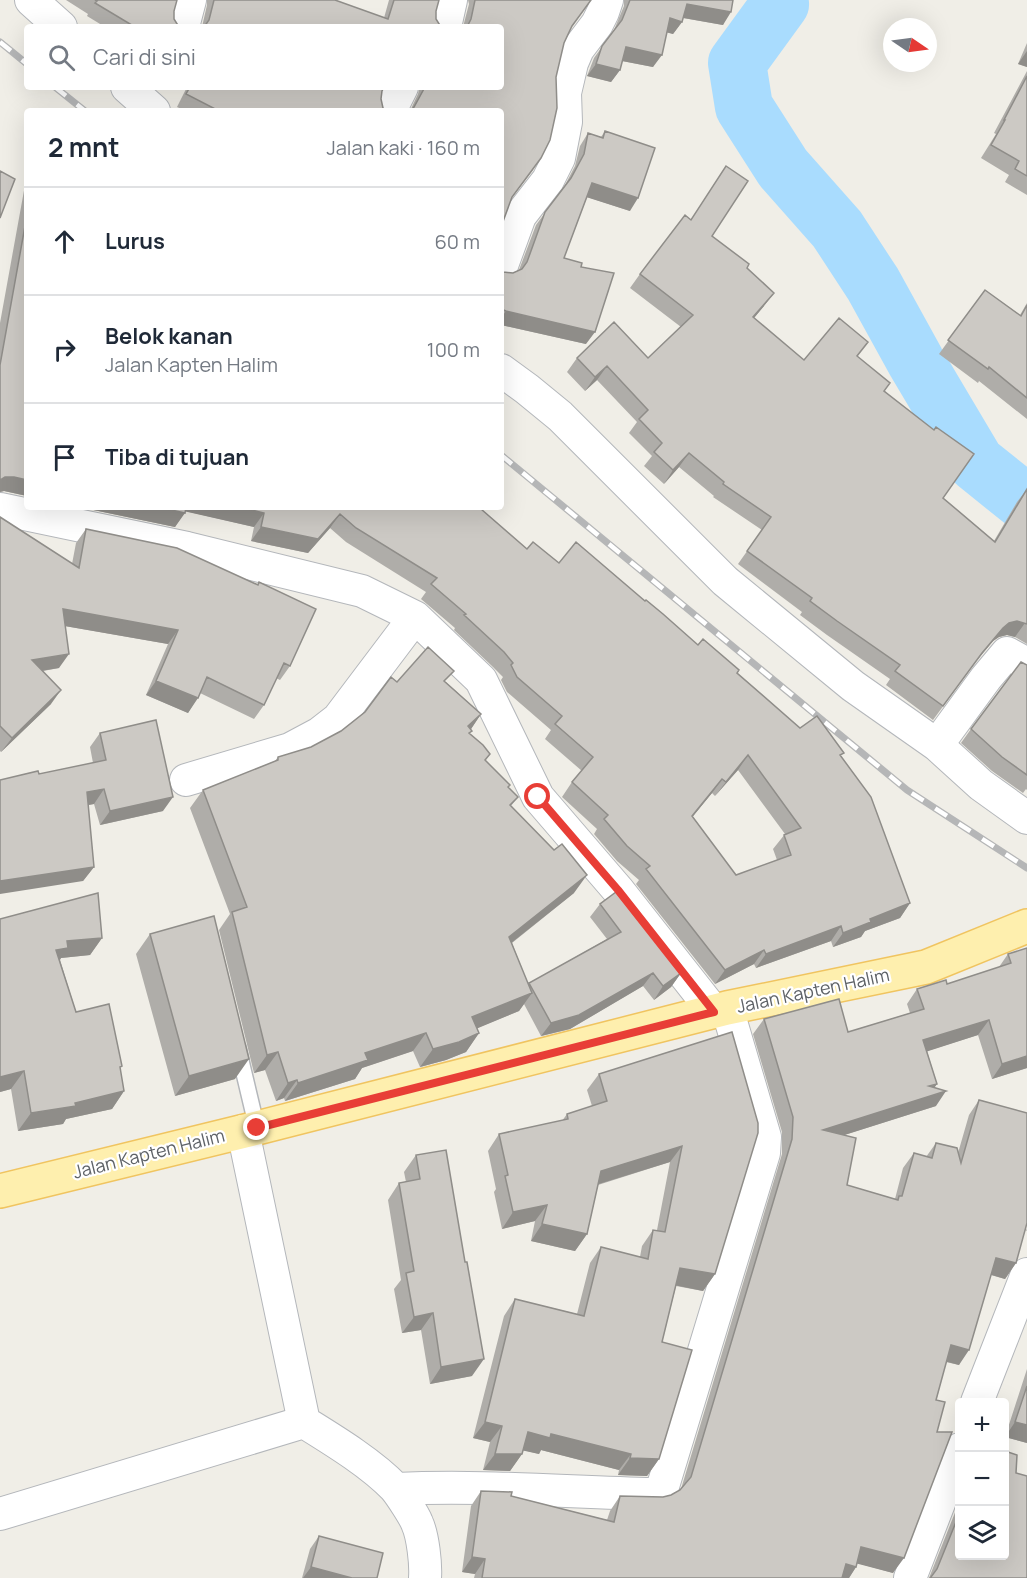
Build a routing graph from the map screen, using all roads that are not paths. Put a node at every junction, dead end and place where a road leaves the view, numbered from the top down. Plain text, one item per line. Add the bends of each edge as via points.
1 (31, 0) edge
2 (190, 0) edge
3 (451, 0) edge
4 (607, 0) edge
5 (58, 24) edge
6 (184, 24) edge
7 (446, 24) edge
8 (130, 90) edge
9 (165, 90) edge
10 (400, 90) edge
11 (151, 108) edge
12 (160, 108) edge
13 (392, 108) edge
14 (504, 260) edge
15 (504, 372) edge
16 (0, 509) edge
17 (415, 617) junction
18 (1027, 664) edge
19 (937, 745) junction
20 (186, 780) dead end
21 (1027, 818) edge
22 (1027, 926) edge
23 (721, 1010) junction
24 (235, 1038) edge
25 (250, 1129) junction
26 (0, 1191) edge
27 (1027, 1274) edge
28 (979, 1398) edge
29 (304, 1422) junction
30 (959, 1452) edge
31 (396, 1489) junction
32 (0, 1514) edge
33 (425, 1578) edge
34 (910, 1578) edge

1 - 5 street
2 - 6 street
3 - 7 street
4 - 14 street via 572,63 559,158 548,180 520,216
8 - 11 street
9 - 12 street
10 - 13 street
15 - 19 street via 560,416 724,581 853,686
16 - 17 street via 188,548 362,591
17 - 20 street via 338,719 320,733 290,749
17 - 23 street via 481,680 538,797
18 - 19 street via 1007,653
19 - 21 street via 981,785
22 - 23 main road, Jalan Kapten Halim via 927,967
23 - 25 main road, Jalan Kapten Halim
23 - 31 street via 765,1137 764,1153 663,1486 652,1494
24 - 25 lane
25 - 26 main road, Jalan Kapten Halim
25 - 29 street
27 - 28 street
29 - 31 street
29 - 32 street
30 - 34 street
31 - 33 street via 417,1523

